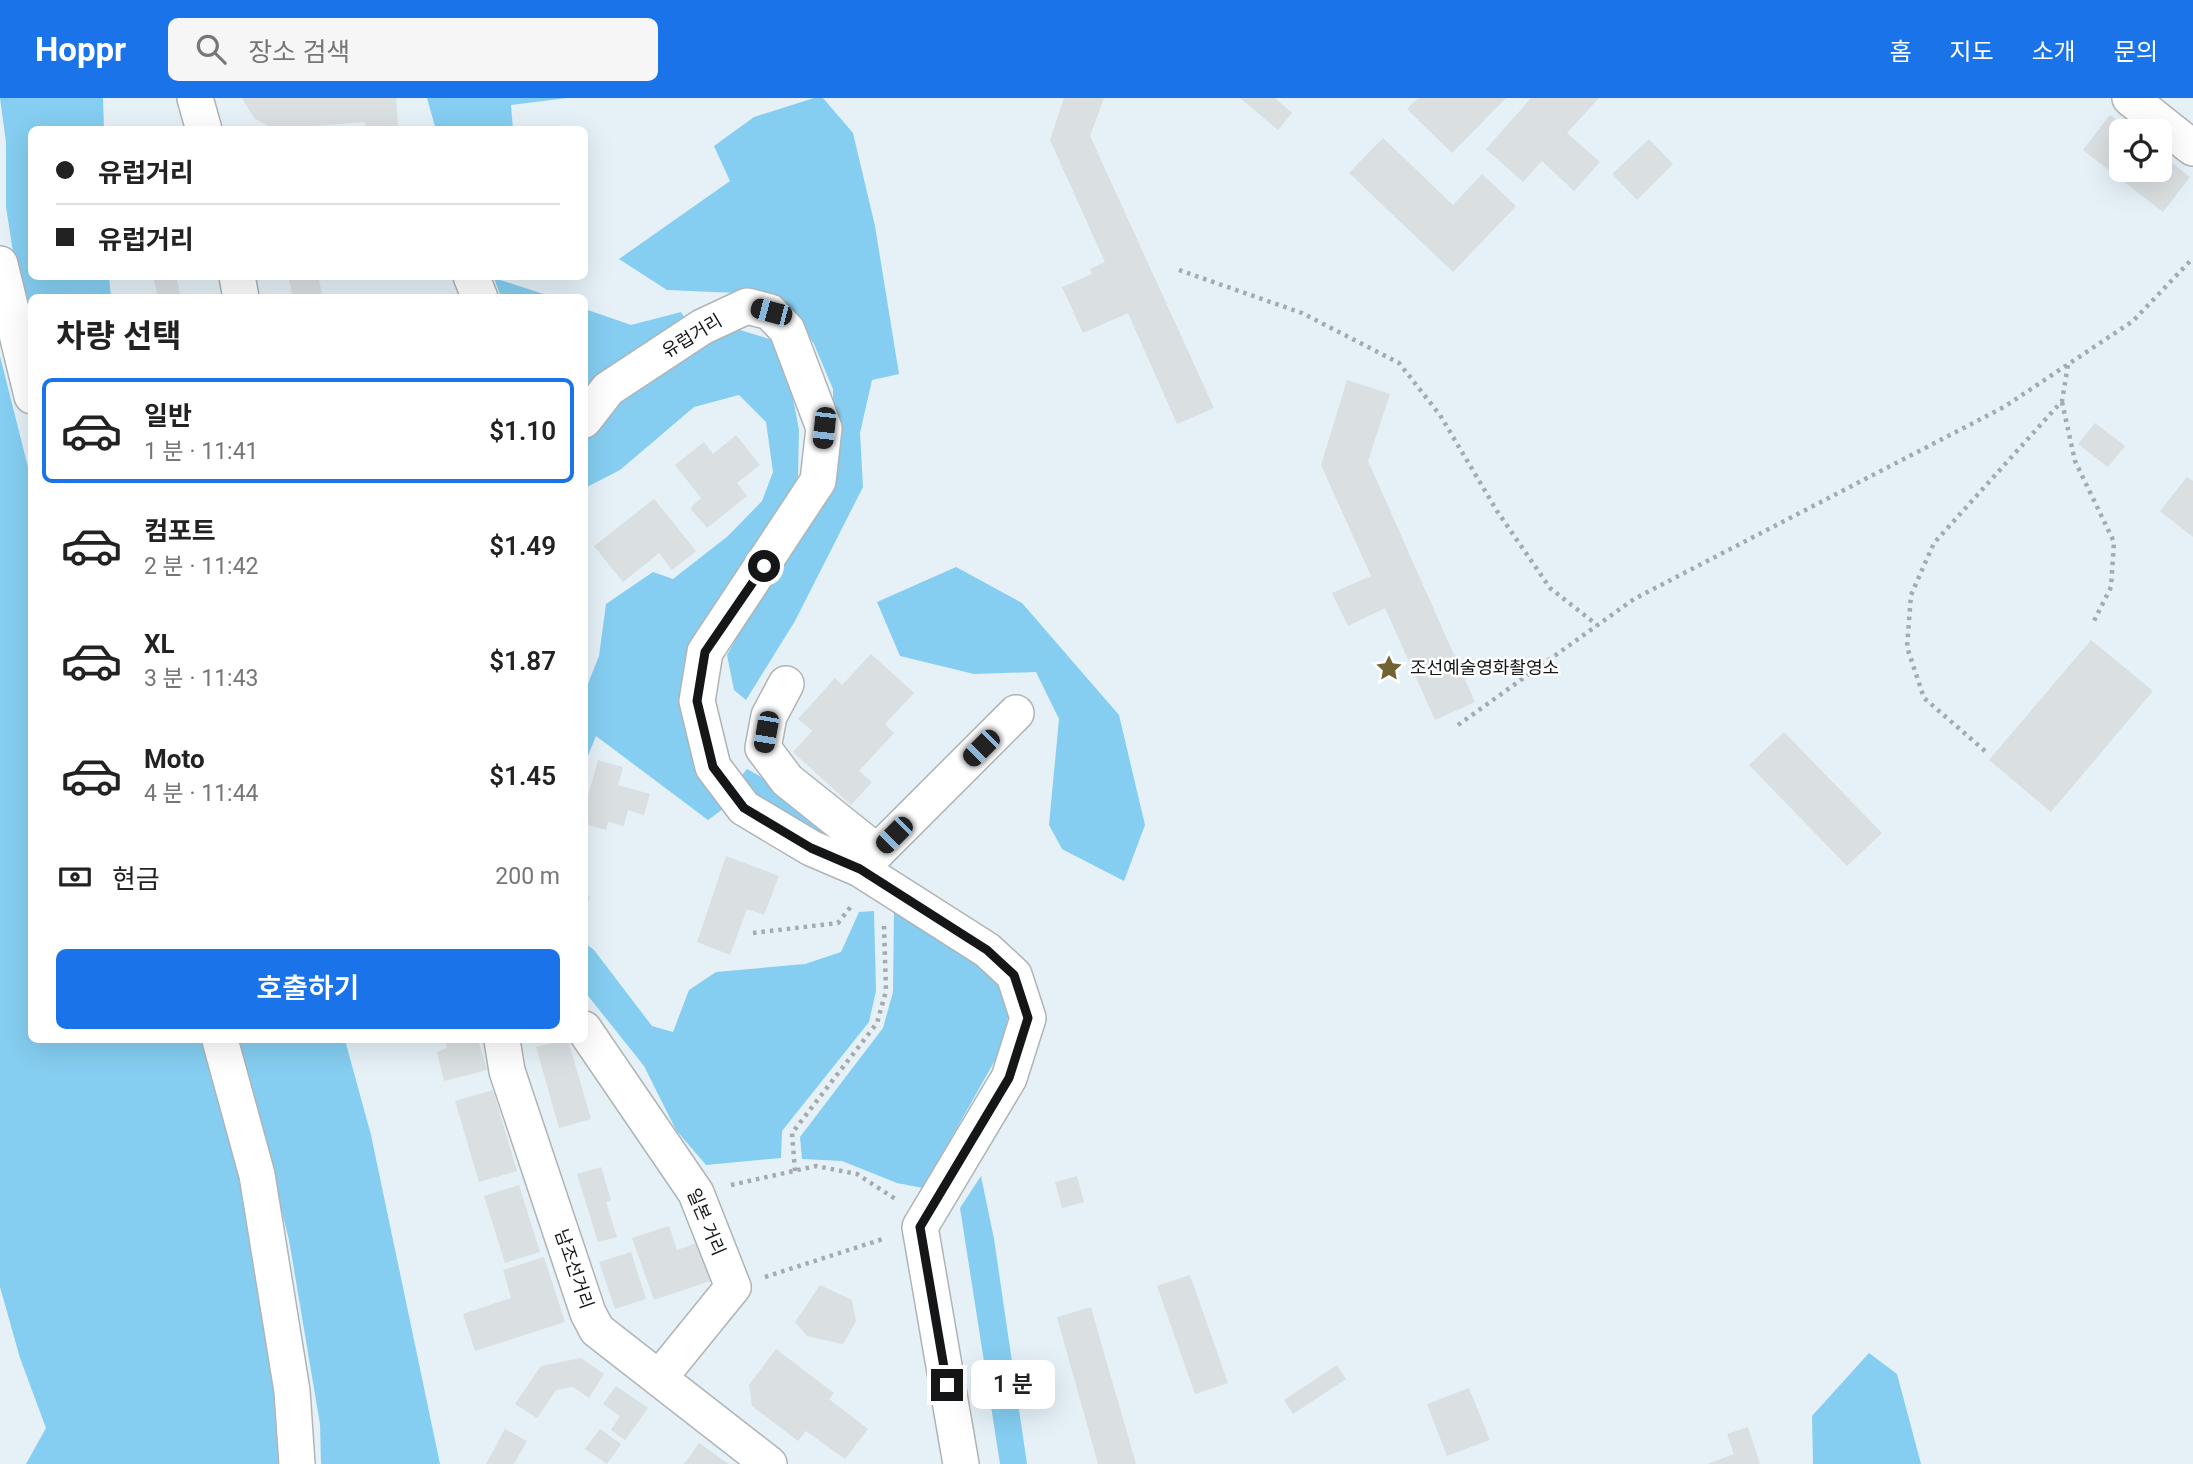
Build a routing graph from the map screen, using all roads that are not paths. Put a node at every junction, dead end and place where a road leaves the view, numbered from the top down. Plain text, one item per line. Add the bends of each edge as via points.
1 (195, 98) edge
2 (2130, 98) edge
3 (203, 126) edge
4 (2193, 148) edge
5 (0, 264) edge
6 (28, 380) edge
7 (588, 416) edge
8 (786, 684) dead end
9 (1016, 713) dead end
10 (873, 868) junction
11 (588, 1035) edge
12 (221, 1043) edge
13 (502, 1043) edge
14 (660, 1377) junction
15 (297, 1464) edge
16 (769, 1464) edge
17 (961, 1464) edge

1 - 3 lane
2 - 4 lane
5 - 6 lane
7 - 10 lane, 유럽거리 via 608,389 702,327 747,306 771,312 787,330 824,428 818,481 705,652 697,701 713,767 744,808 811,848
8 - 10 lane via 768,716 763,748 786,779
9 - 10 lane
10 - 17 lane, 유럽거리 via 987,950 1014,975 1028,1018 1009,1078 920,1227
11 - 14 lane, 일본 거리 via 696,1192 733,1287
12 - 15 lane via 257,1175 292,1391
13 - 14 lane, 남조선거리 via 507,1071 588,1313 597,1330
14 - 16 lane, 남조선거리

